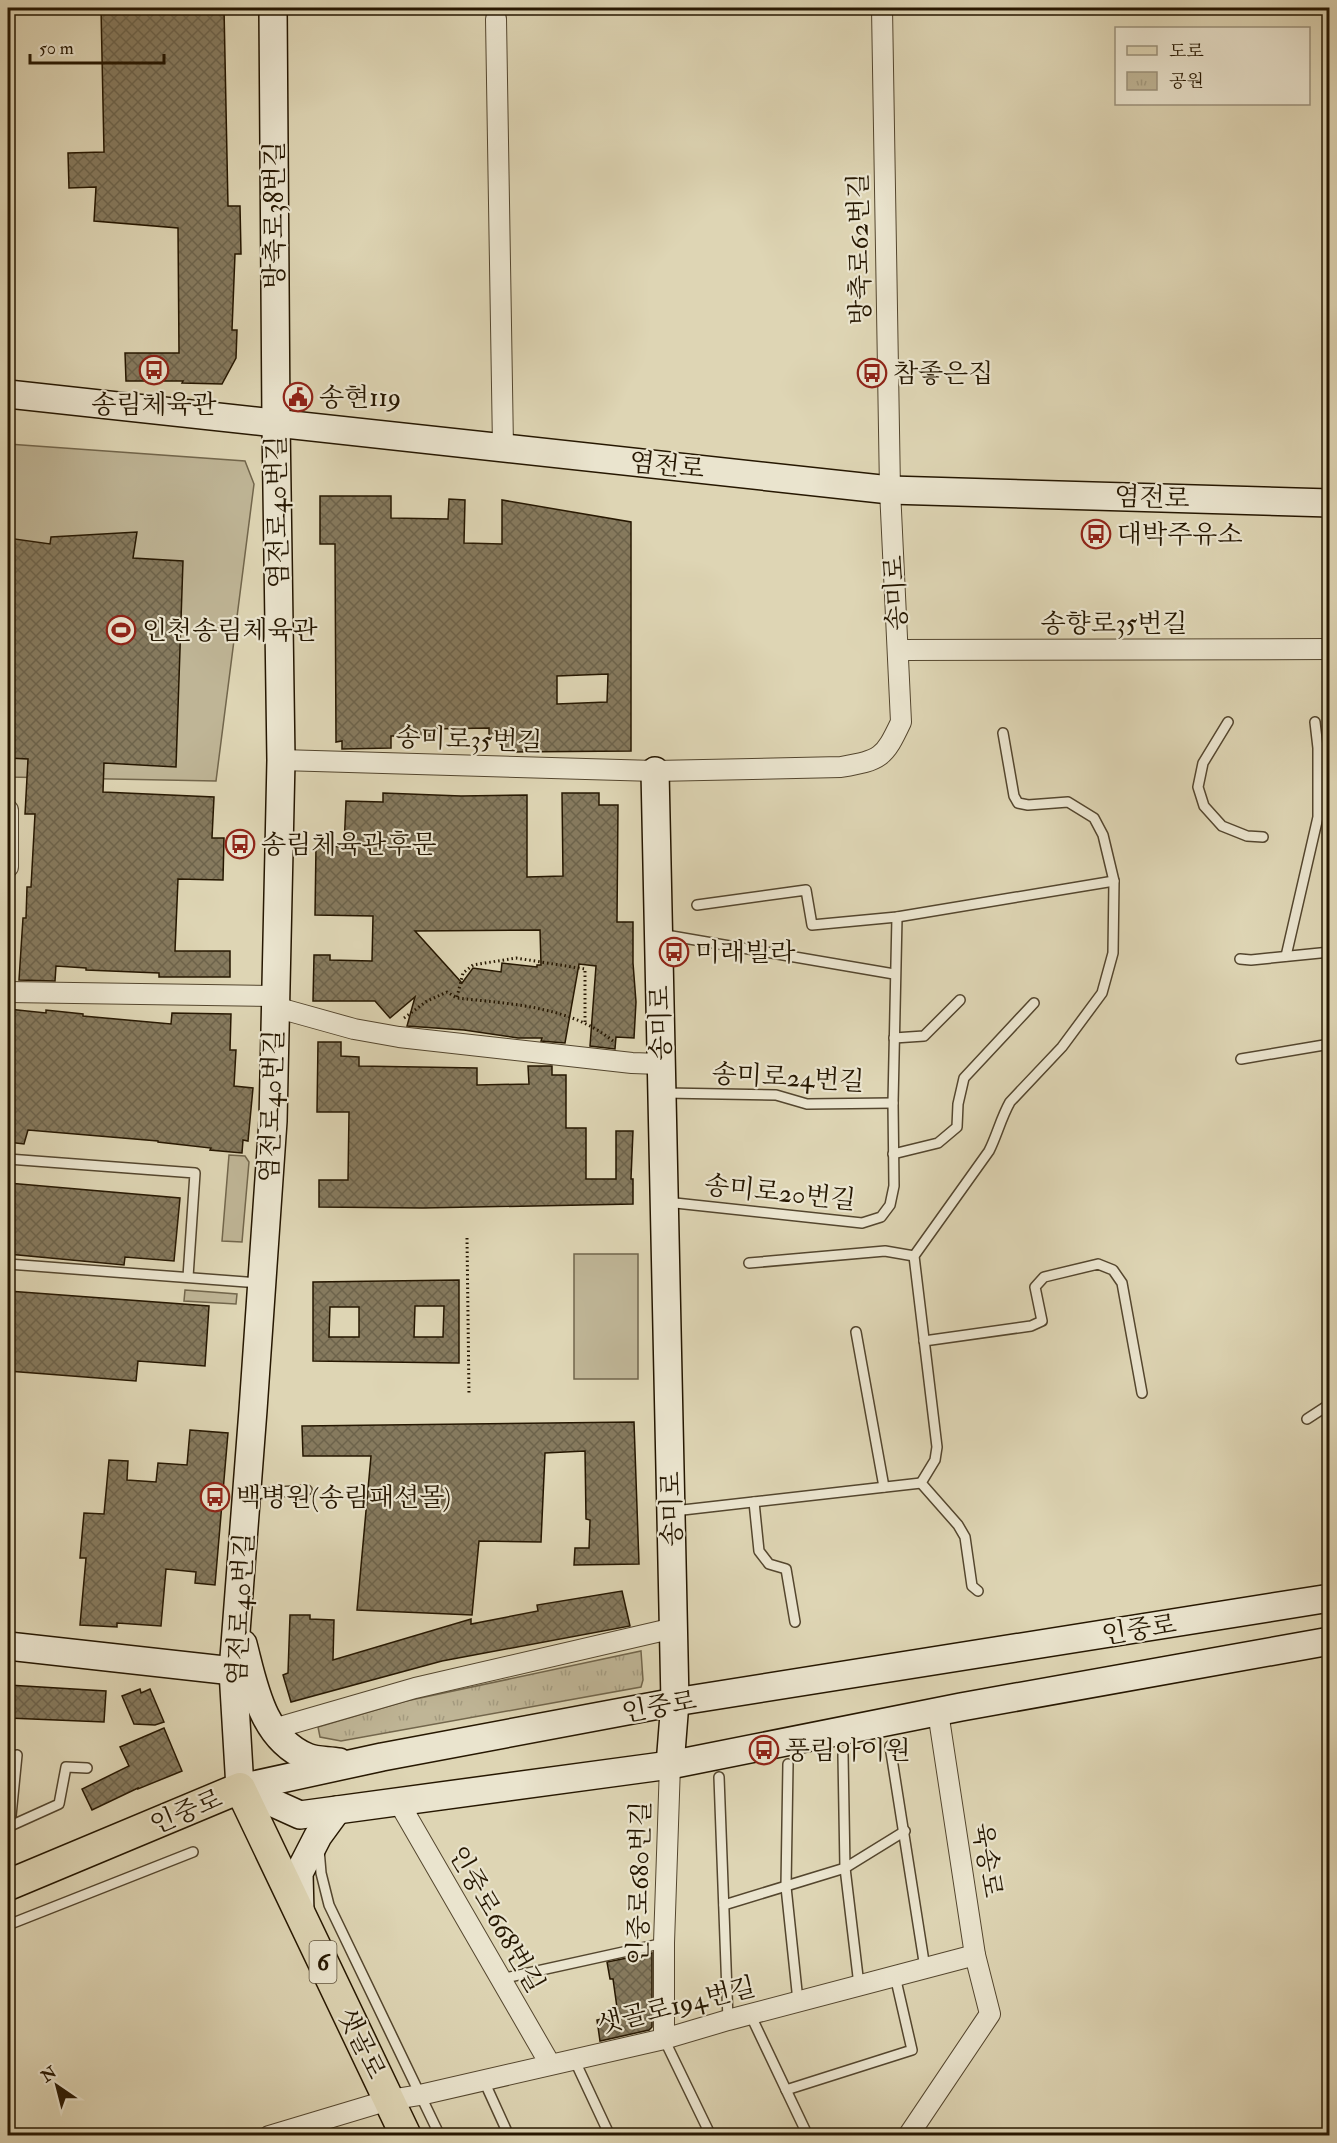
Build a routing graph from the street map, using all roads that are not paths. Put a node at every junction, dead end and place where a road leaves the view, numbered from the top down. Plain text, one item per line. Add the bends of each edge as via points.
1 (273, 8) edge
2 (882, 8) edge
3 (496, 20) dead end
4 (8, 394) edge
5 (276, 422) junction
6 (503, 447) junction
7 (890, 490) junction
8 (1329, 503) edge
9 (1329, 649) edge
10 (898, 650) junction
11 (1228, 722) dead end
12 (1315, 722) dead end
13 (1003, 733) dead end
14 (281, 760) junction
15 (655, 771) junction
16 (8, 810) edge
17 (1263, 837) dead end
18 (8, 867) edge
19 (1114, 881) junction
20 (697, 905) dead end
21 (897, 917) junction
22 (657, 933) junction
23 (1329, 952) edge
24 (1286, 956) junction
25 (1240, 959) dead end
26 (894, 974) junction
27 (8, 992) edge
28 (960, 1000) dead end
29 (275, 1001) junction
30 (1034, 1003) dead end
31 (894, 1038) junction
32 (1329, 1044) edge
33 (1242, 1059) dead end
34 (660, 1064) junction
35 (661, 1093) junction
36 (893, 1102) junction
37 (893, 1154) junction
38 (8, 1159) edge
39 (664, 1202) junction
40 (914, 1256) junction
41 (749, 1263) dead end
42 (8, 1264) edge
43 (188, 1277) junction
44 (262, 1283) junction
45 (856, 1332) dead end
46 (924, 1341) junction
47 (1142, 1393) dead end
48 (1329, 1404) edge
49 (1307, 1419) dead end
50 (921, 1483) junction
51 (884, 1487) junction
52 (307, 1490) dead end
53 (247, 1494) junction
54 (754, 1502) junction
55 (671, 1512) junction
56 (978, 1591) dead end
57 (1329, 1598) edge
58 (237, 1622) junction
59 (795, 1622) dead end
60 (674, 1629) junction
61 (1329, 1641) edge
62 (8, 1646) edge
63 (233, 1671) junction
64 (675, 1702) junction
65 (938, 1712) junction
66 (273, 1728) junction
67 (890, 1746) dead end
68 (17, 1755) dead end
69 (843, 1755) dead end
70 (352, 1763) junction
71 (788, 1764) dead end
72 (670, 1766) junction
73 (87, 1768) dead end
74 (719, 1777) dead end
75 (240, 1788) junction
76 (398, 1801) junction
77 (337, 1810) junction
78 (9, 1827) edge
79 (905, 1832) junction
80 (318, 1836) junction
81 (193, 1852) dead end
82 (845, 1868) junction
83 (8, 1885) edge
84 (786, 1887) junction
85 (724, 1905) junction
86 (300, 1914) junction
87 (8, 1925) edge
88 (664, 1943) junction
89 (975, 1955) junction
90 (925, 1968) junction
91 (895, 1976) junction
92 (501, 1979) junction
93 (859, 1985) junction
94 (798, 2001) junction
95 (750, 2014) junction
96 (728, 2020) junction
97 (664, 2038) junction
98 (574, 2059) junction
99 (550, 2064) junction
100 (483, 2080) junction
101 (786, 2090) junction
102 (420, 2095) junction
103 (389, 2100) junction
104 (269, 2136) edge
105 (406, 2136) edge
106 (440, 2136) edge
107 (509, 2136) edge
108 (610, 2136) edge
109 (711, 2136) edge
110 (808, 2136) edge
111 (908, 2136) edge

1 - 5 street, 방축로38번길
2 - 7 street, 방축로62번길
3 - 6 street
4 - 5 street, 염전로
5 - 6 street, 염전로
5 - 14 street, 염전로40번길
6 - 7 street, 염전로
7 - 8 street, 염전로
7 - 10 street, 송미로
9 - 10 street, 송향로35번길
10 - 15 street, 송미로 via 901,722 888,748 870,762 842,768
11 - 17 lane via 1203,763 1198,787 1204,806 1222,826 1247,836
12 - 24 lane via 1318,817
13 - 19 lane via 1018,803 1028,806 1068,802 1094,818 1103,835
14 - 15 street, 송미로35번길
14 - 29 street, 염전로40번길
15 - 22 street, 송미로
16 - 18 street
19 - 21 lane
19 - 40 lane via 1113,953 1102,993 1062,1047 1010,1102 989,1151
20 - 21 lane via 806,890 812,925
21 - 26 lane, 송미로24번길
22 - 26 lane
22 - 34 street, 송미로
23 - 24 lane
24 - 25 lane
26 - 31 lane, 송미로24번길
27 - 29 street
28 - 31 lane via 924,1036
29 - 34 street via 354,1029
29 - 44 street, 염전로40번길 via 273,1121
30 - 37 lane via 964,1078 957,1127 938,1143
31 - 36 lane, 송미로24번길
32 - 33 lane
34 - 35 street, 송미로
35 - 36 lane, 송미로24번길 via 776,1095 807,1104
35 - 39 street, 송미로
36 - 37 lane, 송미로20번길
37 - 39 lane, 송미로20번길 via 890,1206 881,1217 862,1223
38 - 43 lane via 195,1173
39 - 55 street, 송미로
40 - 41 lane via 885,1251
40 - 46 lane
42 - 43 lane
43 - 44 lane
44 - 53 street, 염전로40번길
45 - 51 lane
46 - 47 lane via 1031,1326 1042,1321 1035,1287 1044,1277 1098,1264 1113,1270 1122,1283
46 - 50 lane via 937,1447
48 - 49 lane
50 - 51 lane
50 - 56 lane via 965,1537 972,1586
51 - 54 lane
52 - 53 lane
53 - 58 street, 염전로40번길
54 - 55 lane
54 - 59 lane via 759,1551 769,1564 786,1569
55 - 60 street, 송미로
57 - 64 street, 인중로
58 - 63 street, 염전로40번길
58 - 66 street via 256,1694
60 - 64 street, 송미로
60 - 66 street via 415,1688
61 - 65 street
62 - 63 street
63 - 75 street, 염전로40번길
64 - 70 street, 인중로
64 - 72 street, 송미로
65 - 72 street
65 - 89 street, 육송로
66 - 70 street via 282,1742 308,1758
67 - 79 lane
68 - 78 lane
69 - 82 lane
70 - 75 street, 인중로
71 - 84 lane
72 - 76 street
72 - 88 street, 인중로680번길
73 - 78 lane via 66,1767 59,1804
74 - 85 lane
75 - 77 street via 300,1815
75 - 83 main road, 인중로
75 - 86 main road, 샛골로 / 6
76 - 77 street
76 - 92 street, 인중로668번길
77 - 80 street
79 - 82 lane
79 - 90 lane
80 - 86 street via 299,1873
80 - 102 lane via 321,1874 329,1905
81 - 87 lane
82 - 84 lane
82 - 93 lane
84 - 85 lane
84 - 94 lane
85 - 96 lane
86 - 103 main road, 샛골로 / 6
88 - 92 lane
88 - 97 street, 인중로680번길
89 - 90 street, 샛골로194번길
89 - 111 street, 육송로 via 990,2014
90 - 91 street, 샛골로194번길
91 - 93 street, 샛골로194번길
91 - 101 lane via 912,2050
92 - 99 street, 인중로668번길
93 - 94 street, 샛골로194번길
94 - 95 street, 샛골로194번길
95 - 96 street, 샛골로194번길
95 - 101 lane
96 - 97 street, 샛골로194번길
97 - 98 street, 샛골로194번길
97 - 109 lane
98 - 99 street, 샛골로194번길
98 - 108 lane
99 - 100 street, 샛골로194번길
100 - 102 street, 샛골로194번길
100 - 107 lane
101 - 110 lane
102 - 103 street, 샛골로194번길
102 - 106 lane
103 - 104 street, 샛골로194번길
103 - 105 main road, 샛골로 / 6

